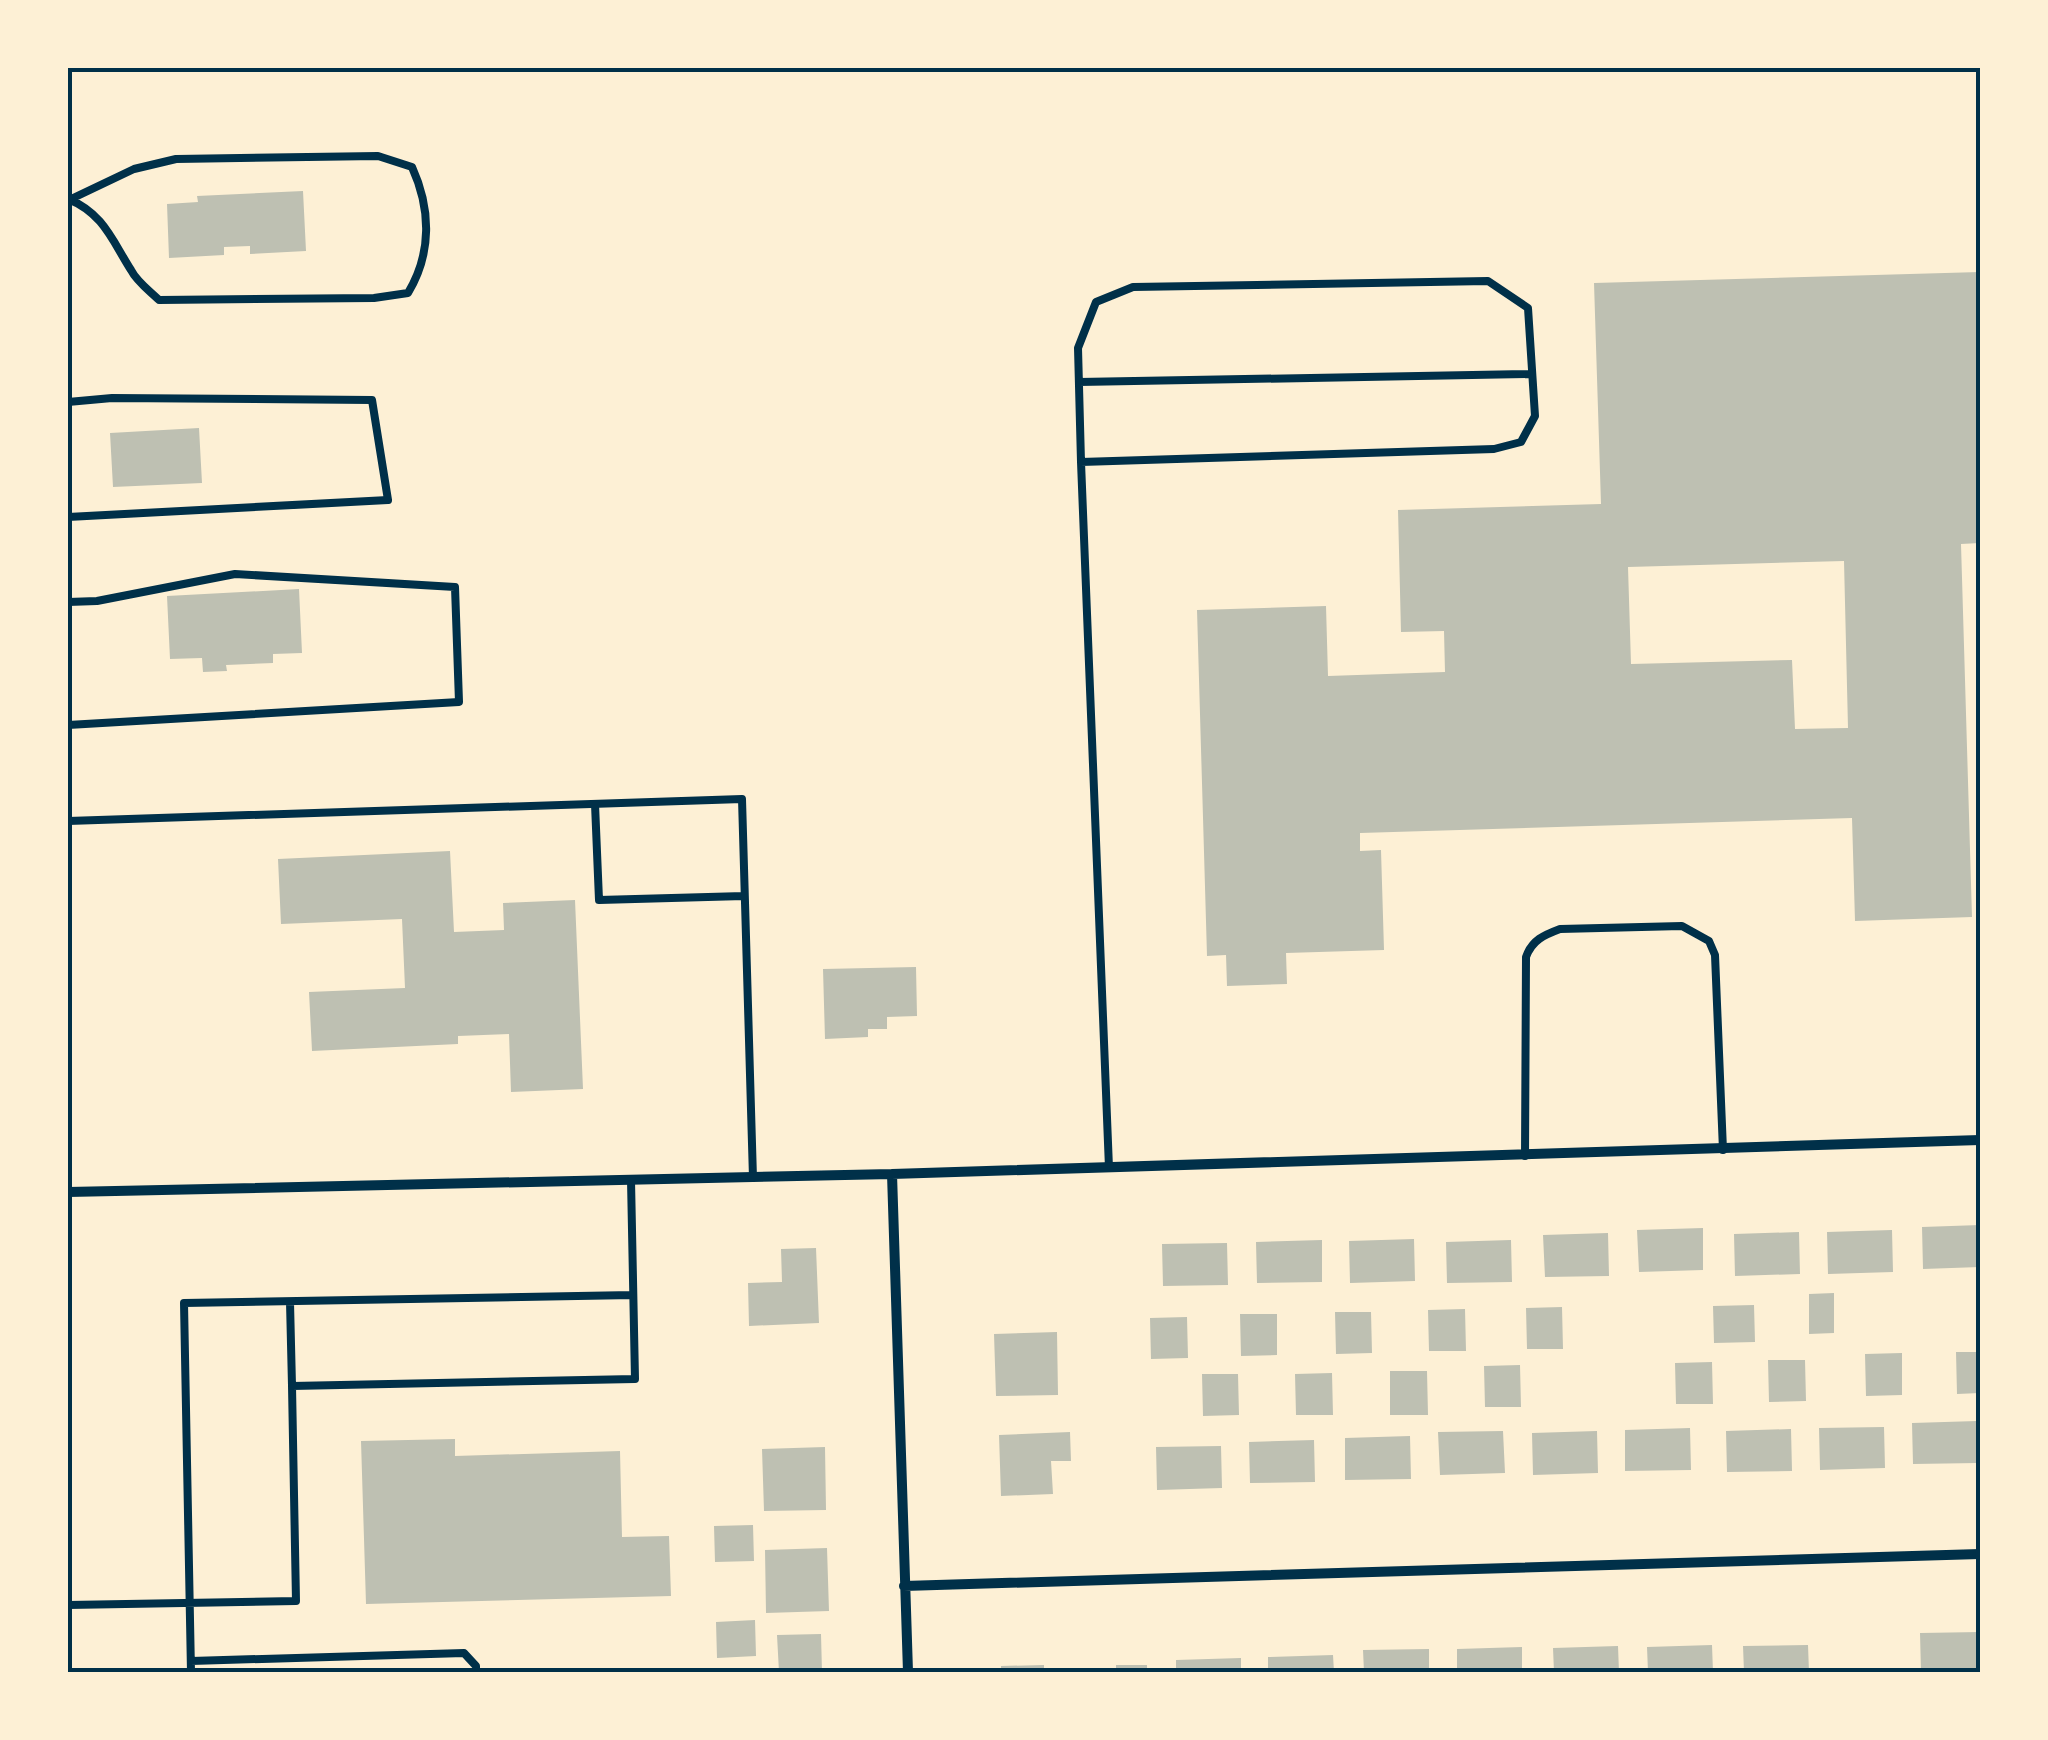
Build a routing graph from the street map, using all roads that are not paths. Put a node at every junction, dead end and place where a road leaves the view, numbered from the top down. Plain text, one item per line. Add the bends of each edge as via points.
1 (69, 199) edge
2 (1532, 374) junction
3 (1079, 382) junction
4 (68, 402) edge
5 (1080, 462) junction
6 (68, 517) edge
7 (68, 602) edge
8 (68, 725) edge
9 (594, 804) junction
10 (68, 821) edge
11 (744, 896) junction
12 (1980, 1140) edge
13 (1724, 1150) junction
14 (1525, 1156) junction
15 (1109, 1168) junction
16 (892, 1174) junction
17 (752, 1178) junction
18 (630, 1180) junction
19 (68, 1192) edge
20 (633, 1294) junction
21 (290, 1302) junction
22 (292, 1386) junction
23 (1980, 1554) edge
24 (904, 1586) junction
25 (190, 1603) junction
26 (68, 1605) edge
27 (190, 1661) junction
28 (191, 1672) edge
29 (476, 1672) edge
30 (908, 1672) edge

1 - 1 lane via 99,220 132,274 159,300 408,294 426,248 425,195 412,166 378,156 176,159 134,169
2 - 3 lane
2 - 3 lane via 1528,308 1488,281 1133,286 1096,302 1078,348
2 - 5 lane via 1535,416 1520,442 1494,448
3 - 5 lane
4 - 6 lane via 372,400 388,500
5 - 15 lane
7 - 8 lane via 236,574 455,587 459,702
9 - 10 lane
9 - 11 lane via 599,900
9 - 11 lane via 742,799
11 - 17 lane
12 - 13 street
13 - 14 street
13 - 14 lane via 1709,940 1682,926 1560,929 1542,936 1526,957
14 - 15 street
15 - 16 street
16 - 17 street
16 - 24 street
17 - 18 street
18 - 19 street
18 - 20 lane
20 - 21 lane
20 - 22 lane via 635,1379
21 - 22 lane
21 - 25 lane via 184,1303
22 - 25 lane via 296,1601
23 - 24 street
24 - 30 street
25 - 26 lane
25 - 27 lane
27 - 28 lane
27 - 29 lane via 464,1653

